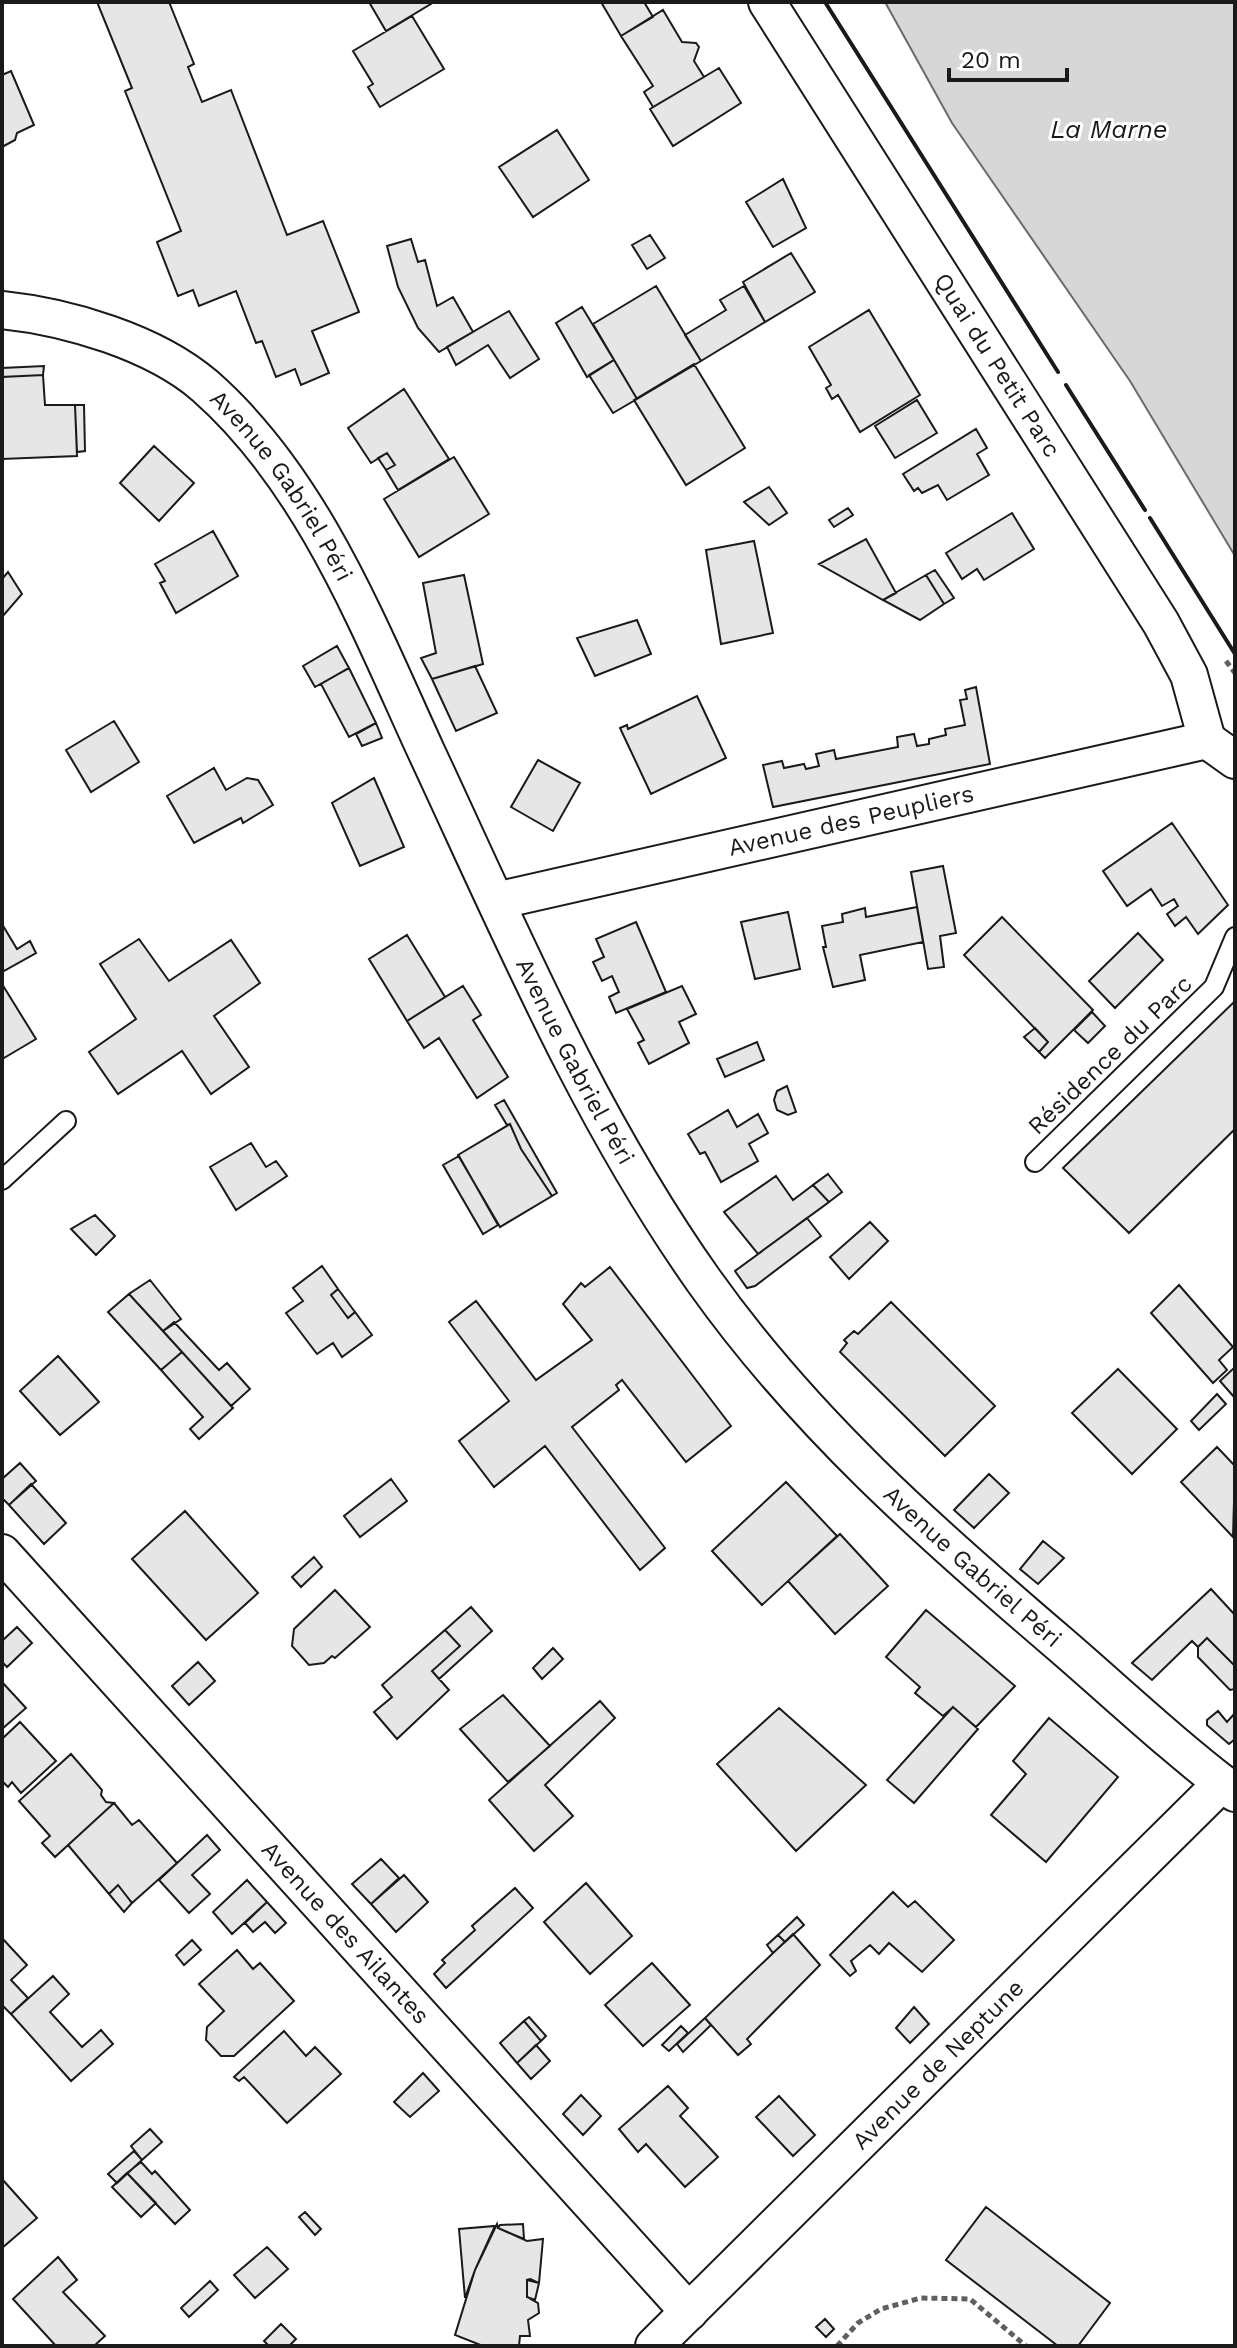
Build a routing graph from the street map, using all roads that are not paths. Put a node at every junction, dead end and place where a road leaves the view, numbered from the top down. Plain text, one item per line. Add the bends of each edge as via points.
1 (767, 2) edge
2 (2, 310) edge
3 (1221, 750) edge
4 (496, 901) junction
5 (1235, 937) edge
6 (66, 1121) dead end
7 (1035, 1162) dead end
8 (2, 1180) edge
9 (2, 1553) edge
10 (1228, 1788) edge
11 (689, 2312) junction
12 (654, 2346) edge

1 - 3 street, Quai du Petit Parc via 1161,623
2 - 4 street, Avenue Gabriel Péri via 71,320 136,345 201,383 246,427 284,477 356,599
3 - 4 street, Avenue des Peupliers
4 - 10 street, Avenue Gabriel Péri via 585,1090 635,1179 707,1285 799,1401 942,1543
5 - 7 lane, Résidence du Parc via 1214,987
6 - 8 lane
9 - 11 street, Avenue des Ailantes
10 - 11 street, Avenue de Neptune
11 - 12 street, Avenue de Neptune

